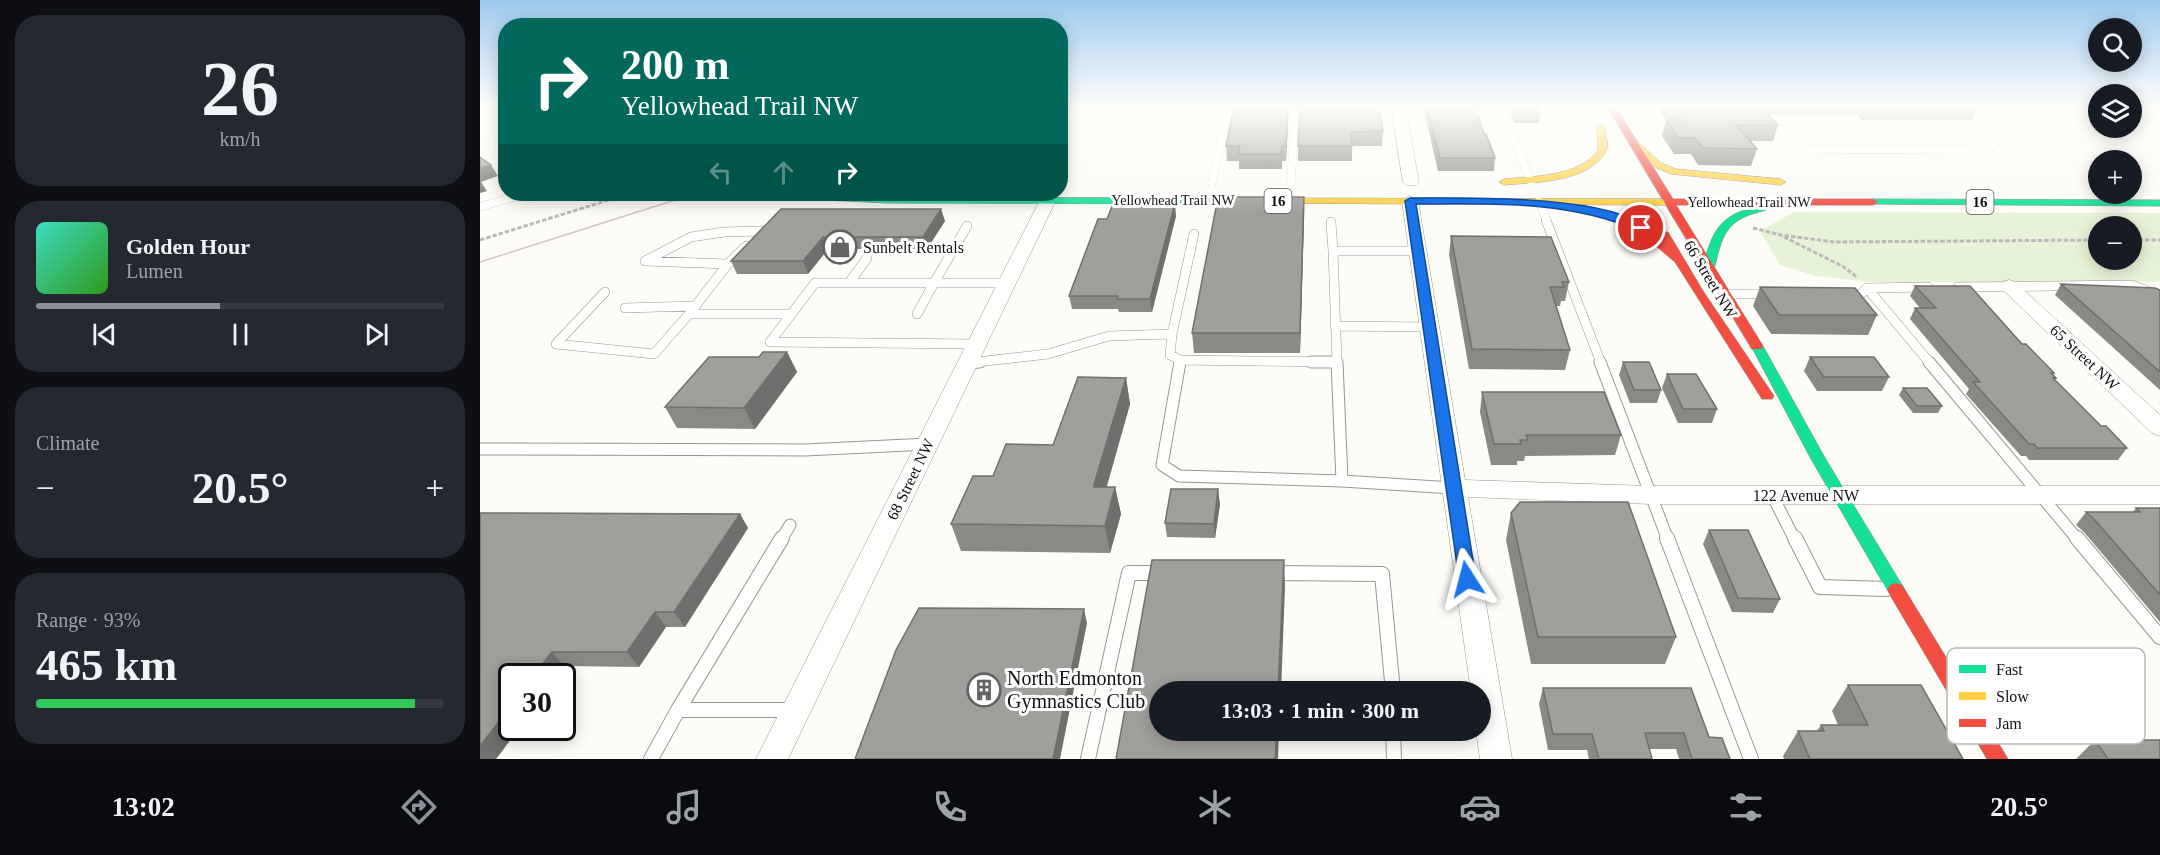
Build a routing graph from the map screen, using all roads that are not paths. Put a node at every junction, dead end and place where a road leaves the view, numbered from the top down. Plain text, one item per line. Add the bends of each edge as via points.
1 (1221, 141) edge
2 (1293, 141) edge
3 (1404, 141) edge
4 (1515, 141) edge
5 (1603, 141) edge
6 (1609, 141) edge
7 (1631, 141) edge
8 (1633, 141) edge
9 (1996, 141) edge
10 (1768, 149) dead end
11 (1617, 155) dead end
12 (1530, 180) junction
13 (1212, 182) dead end
14 (1290, 182) dead end
15 (1498, 182) dead end
16 (1588, 183) dead end
17 (1411, 187) junction
18 (1068, 199) edge
19 (1649, 199) junction
20 (500, 201) edge
21 (1048, 201) edge
22 (1668, 201) junction
23 (1800, 202) junction
24 (1539, 203) junction
25 (2160, 203) edge
26 (480, 207) edge
27 (1331, 222) dead end
28 (967, 226) dead end
29 (1194, 234) dead end
30 (1333, 251) junction
31 (1418, 251) junction
32 (867, 258) dead end
33 (1680, 261) junction
34 (728, 264) junction
35 (1709, 266) junction
36 (934, 283) junction
37 (849, 284) junction
38 (1006, 284) junction
39 (2009, 286) junction
40 (1938, 287) edge
41 (1950, 287) edge
42 (1867, 288) junction
43 (605, 292) dead end
44 (1727, 294) junction
45 (1782, 294) edge
46 (1838, 294) edge
47 (2160, 296) edge
48 (625, 308) dead end
49 (692, 310) junction
50 (917, 314) dead end
51 (791, 315) junction
52 (1335, 326) junction
53 (1429, 327) junction
54 (1172, 334) junction
55 (972, 353) junction
56 (1180, 360) junction
57 (1335, 362) junction
58 (2160, 428) edge
59 (927, 444) junction
60 (480, 449) edge
61 (1818, 459) junction
62 (1342, 481) junction
63 (1453, 488) junction
64 (1650, 495) junction
65 (1772, 495) junction
66 (1840, 495) junction
67 (2041, 495) junction
68 (2160, 495) edge
69 (790, 525) dead end
70 (1175, 573) edge
71 (1256, 573) edge
72 (1897, 589) junction
73 (2160, 637) edge
74 (1947, 673) edge
75 (1392, 681) edge
76 (678, 710) junction
77 (796, 710) junction
78 (1393, 741) edge
79 (1989, 744) edge
80 (651, 759) edge
81 (772, 759) edge
82 (1088, 759) edge
83 (1394, 759) edge
84 (1496, 759) edge
85 (1751, 759) edge
86 (1998, 759) edge

1 - 13 lane
2 - 14 lane
3 - 17 street
4 - 12 lane
5 - 12 main road via 1604,149 1586,167
6 - 11 main road
7 - 19 main road, 66 Street NW
8 - 19 main road, Yellowhead Trail NW / 16 via 1658,165 1674,172 1792,184
9 - 10 lane via 1987,150
12 - 15 main road
12 - 16 main road
17 - 18 main road, Yellowhead Trail NW / 16
17 - 24 main road, Yellowhead Trail NW / 16
17 - 31 street
19 - 22 main road, Yellowhead Trail NW / 16
19 - 22 main road, 66 Street NW
19 - 24 main road, Yellowhead Trail NW / 16
19 - 33 main road, 66 Street NW
20 - 26 lane
21 - 38 street, 68 Street NW
22 - 23 main road, Yellowhead Trail NW / 16
22 - 35 main road, 66 Street NW
23 - 25 main road, Yellowhead Trail NW / 16
23 - 35 main road via 1750,209 1728,219 1718,231
24 - 33 main road via 1580,208 1629,222 1653,236
24 - 64 lane
27 - 30 lane
28 - 36 lane
29 - 54 lane
30 - 31 lane
30 - 52 lane
31 - 53 street
32 - 37 lane
33 - 61 main road, 66 Street NW via 1759,386
34 - 34 lane via 762,231 692,237 645,261
34 - 49 lane
35 - 44 main road, 66 Street NW
36 - 37 lane
36 - 38 lane
36 - 50 lane
37 - 51 lane via 816,284
38 - 55 street, 68 Street NW
39 - 41 lane
39 - 47 lane via 2132,285
39 - 58 street, 65 Street NW
40 - 42 lane
42 - 46 lane via 1861,294
42 - 67 lane
43 - 49 lane via 556,344 654,354
44 - 45 lane
44 - 61 main road, 66 Street NW via 1772,368
48 - 49 lane
49 - 51 lane
51 - 55 lane via 770,342
52 - 53 lane
52 - 57 lane
53 - 63 street
54 - 55 lane via 1109,336 1048,354
54 - 56 lane via 1170,355
55 - 59 street, 68 Street NW
56 - 57 lane
56 - 62 lane via 1162,465 1179,476
57 - 62 lane
59 - 60 lane via 805,450
59 - 77 street, 68 Street NW
61 - 66 main road, 66 Street NW
62 - 63 lane
63 - 64 street, 122 Avenue NW
63 - 84 street
64 - 65 street, 122 Avenue NW
64 - 85 lane
65 - 66 street, 122 Avenue NW
65 - 72 lane via 1820,587
66 - 67 street, 122 Avenue NW
66 - 72 main road, 66 Street NW
67 - 68 street, 122 Avenue NW
67 - 73 lane
69 - 76 lane
70 - 82 lane via 1129,573
71 - 75 lane via 1382,574
72 - 74 main road, 66 Street NW
76 - 77 lane
76 - 80 lane
77 - 81 street, 68 Street NW
78 - 83 lane
79 - 86 main road, 66 Street NW

